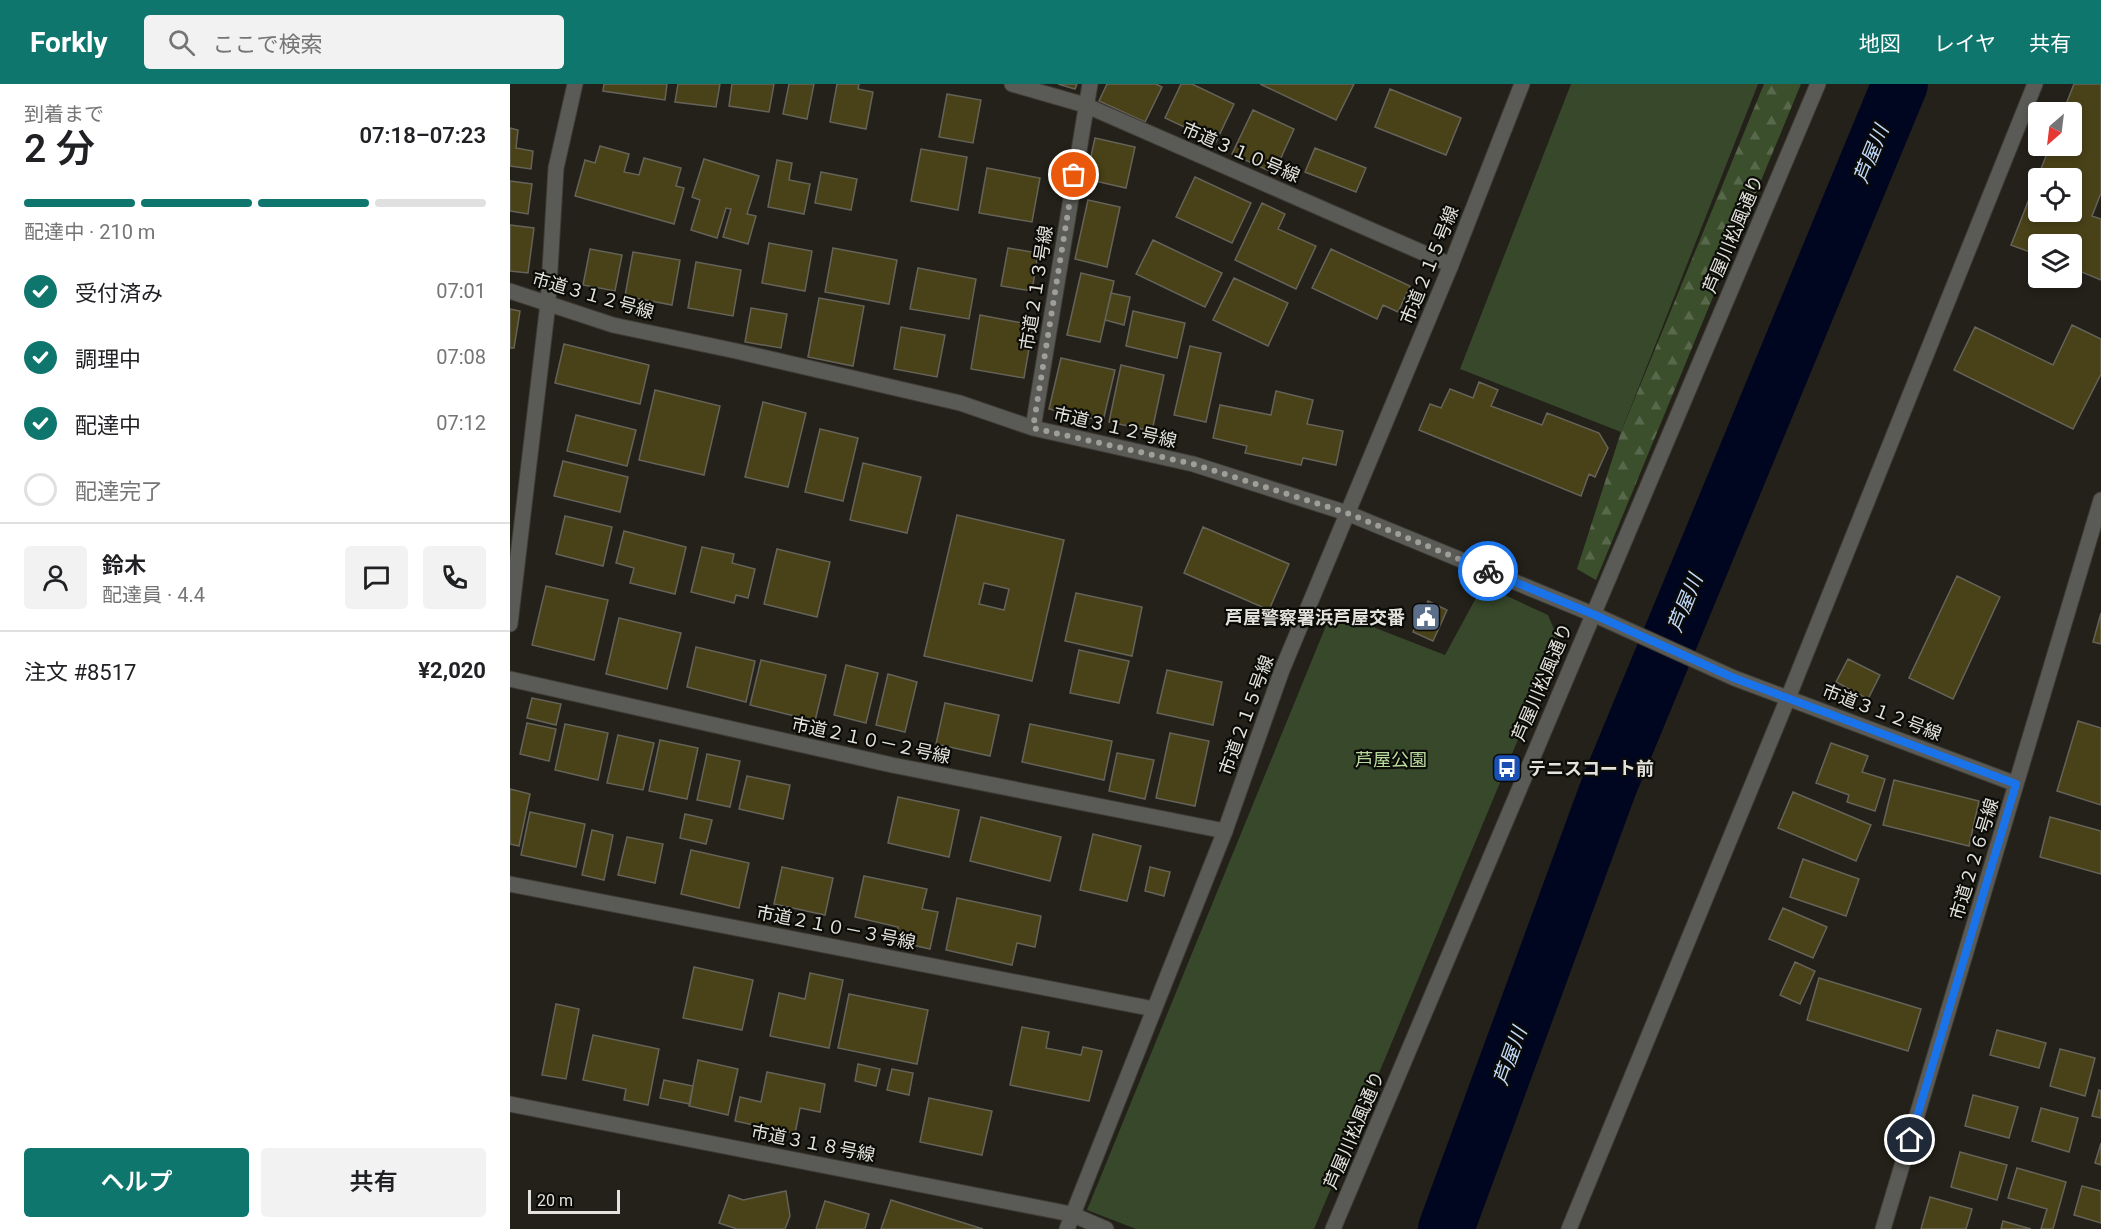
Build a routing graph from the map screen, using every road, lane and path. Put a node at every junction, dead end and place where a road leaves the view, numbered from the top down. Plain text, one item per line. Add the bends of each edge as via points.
1 (575, 84) edge
2 (1012, 84) edge
3 (1090, 84) edge
4 (1522, 84) edge
5 (1818, 84) edge
6 (2035, 84) edge
7 (1085, 105) junction
8 (1451, 265) junction
9 (510, 291) edge
10 (548, 303) junction
11 (1033, 428) junction
12 (2101, 500) edge
13 (1347, 513) junction
14 (512, 574) edge
15 (1598, 616) junction
16 (510, 624) edge
17 (510, 679) edge
18 (1788, 698) junction
19 (2016, 784) junction
20 (1226, 831) junction
21 (510, 884) edge
22 (1154, 1009) junction
23 (510, 1104) edge
24 (1069, 1222) edge
25 (1106, 1229) edge
26 (1333, 1229) edge
27 (1569, 1229) edge
28 (1883, 1229) edge

1 - 10 street via 556,168
2 - 7 street, 市道３１０号線
3 - 7 street, 市道２１３号線
4 - 8 street, 市道２１５号線
5 - 15 street, 芦屋川松風通り
6 - 18 street
7 - 8 street, 市道３１０号線
7 - 11 street, 市道２１３号線
8 - 13 street, 市道２１５号線
9 - 10 street, 市道３１２号線
10 - 11 street, 市道３１２号線 via 613,325 960,404
10 - 14 street
11 - 13 street, 市道３１２号線 via 1193,464
12 - 19 street, 市道２２６号線
13 - 15 street, 市道３１２号線
13 - 20 street, 市道２１５号線 via 1282,670
14 - 16 street
15 - 18 street, 市道３１２号線 via 1734,678
15 - 26 street, 芦屋川松風通り
17 - 20 street, 市道２１０－２号線 via 892,765
18 - 19 street, 市道３１２号線
18 - 27 street
19 - 28 street, 市道２２６号線
20 - 22 street, 市道２１５号線
21 - 22 street, 市道２１０－３号線
22 - 24 street, 市道２１５号線
23 - 24 street, 市道３１８号線
24 - 25 street, 市道３１８号線

